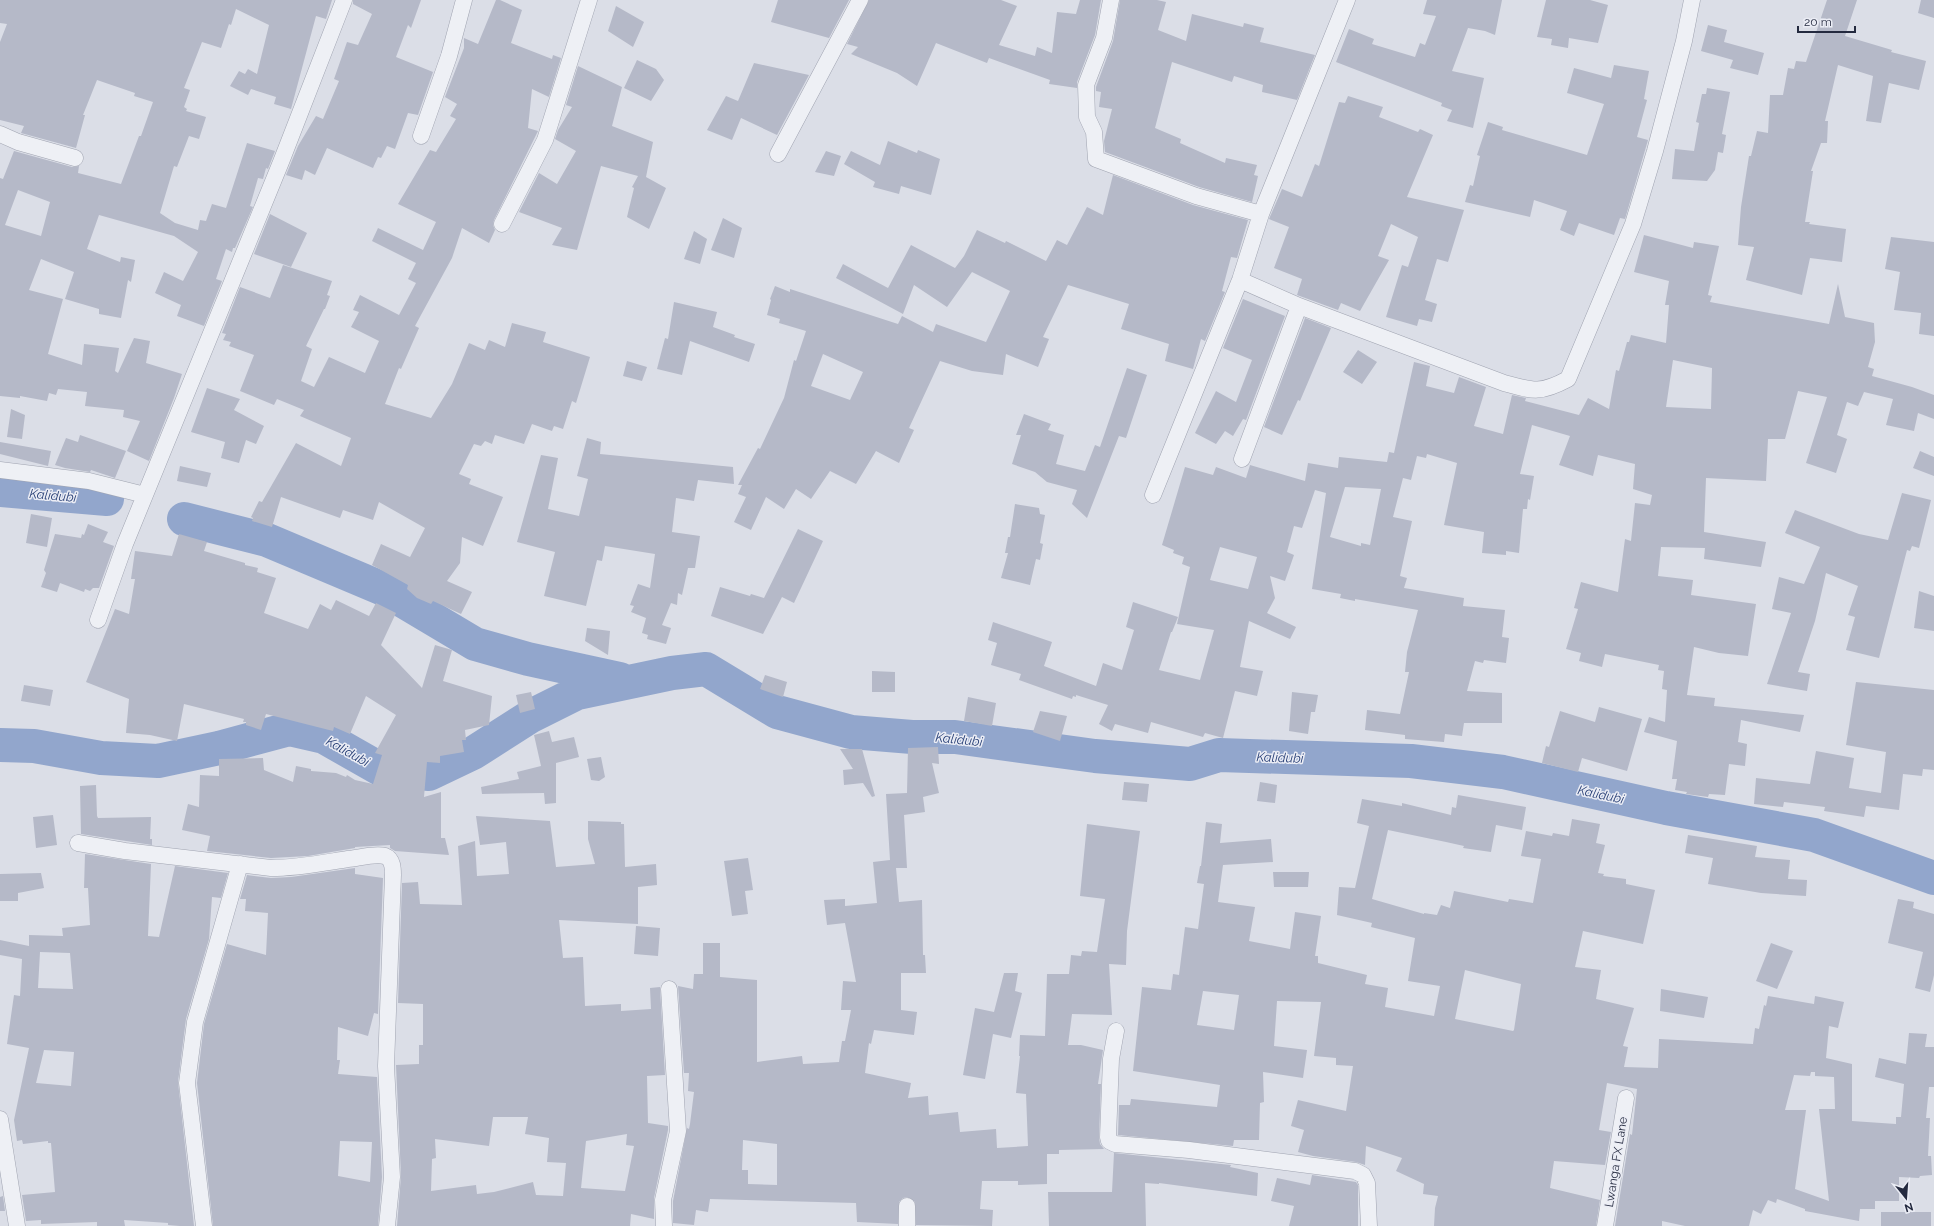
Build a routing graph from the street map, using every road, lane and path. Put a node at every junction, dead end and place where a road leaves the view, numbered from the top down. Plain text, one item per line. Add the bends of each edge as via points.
1 (344, 0) edge
2 (464, 0) edge
3 (589, 0) edge
4 (860, 0) edge
5 (1111, 0) edge
6 (1347, 0) edge
7 (1692, 0) edge
8 (0, 134) edge
9 (421, 136) dead end
10 (778, 154) dead end
11 (75, 158) dead end
12 (1261, 214) junction
13 (502, 224) dead end
14 (1240, 280) junction
15 (1299, 306) junction
16 (1242, 460) dead end
17 (0, 470) edge
18 (145, 495) junction
19 (1153, 495) dead end
20 (98, 620) dead end
21 (78, 843) dead end
22 (240, 864) junction
23 (669, 989) dead end
24 (1116, 1031) dead end
25 (1626, 1098) dead end
26 (0, 1119) edge
27 (907, 1206) dead end
28 (17, 1226) edge
29 (204, 1226) edge
30 (387, 1226) edge
31 (662, 1226) edge
32 (907, 1226) edge
33 (1369, 1226) edge
34 (1605, 1226) edge

1 - 18 street
2 - 9 street via 449,56
3 - 13 street via 544,140
4 - 10 street
5 - 12 street via 1104,38 1086,85 1087,117 1094,132 1096,158 1196,196
6 - 12 street
7 - 15 street via 1657,143 1633,224 1568,379 1552,387 1533,391 1504,383
8 - 11 street via 18,142
12 - 14 street
14 - 15 street
14 - 19 street
15 - 16 street
17 - 18 street via 89,481
18 - 20 street
21 - 22 street
22 - 29 street via 195,1022 188,1083
22 - 30 street via 292,868 369,856 385,856 393,866 386,1066 392,1177
23 - 31 street via 678,1131 663,1200
24 - 33 street via 1111,1059 1109,1141 1115,1144 1189,1150 1355,1171 1363,1175 1367,1183
25 - 34 street, Lwanga FX Lane
26 - 28 street
27 - 32 street

